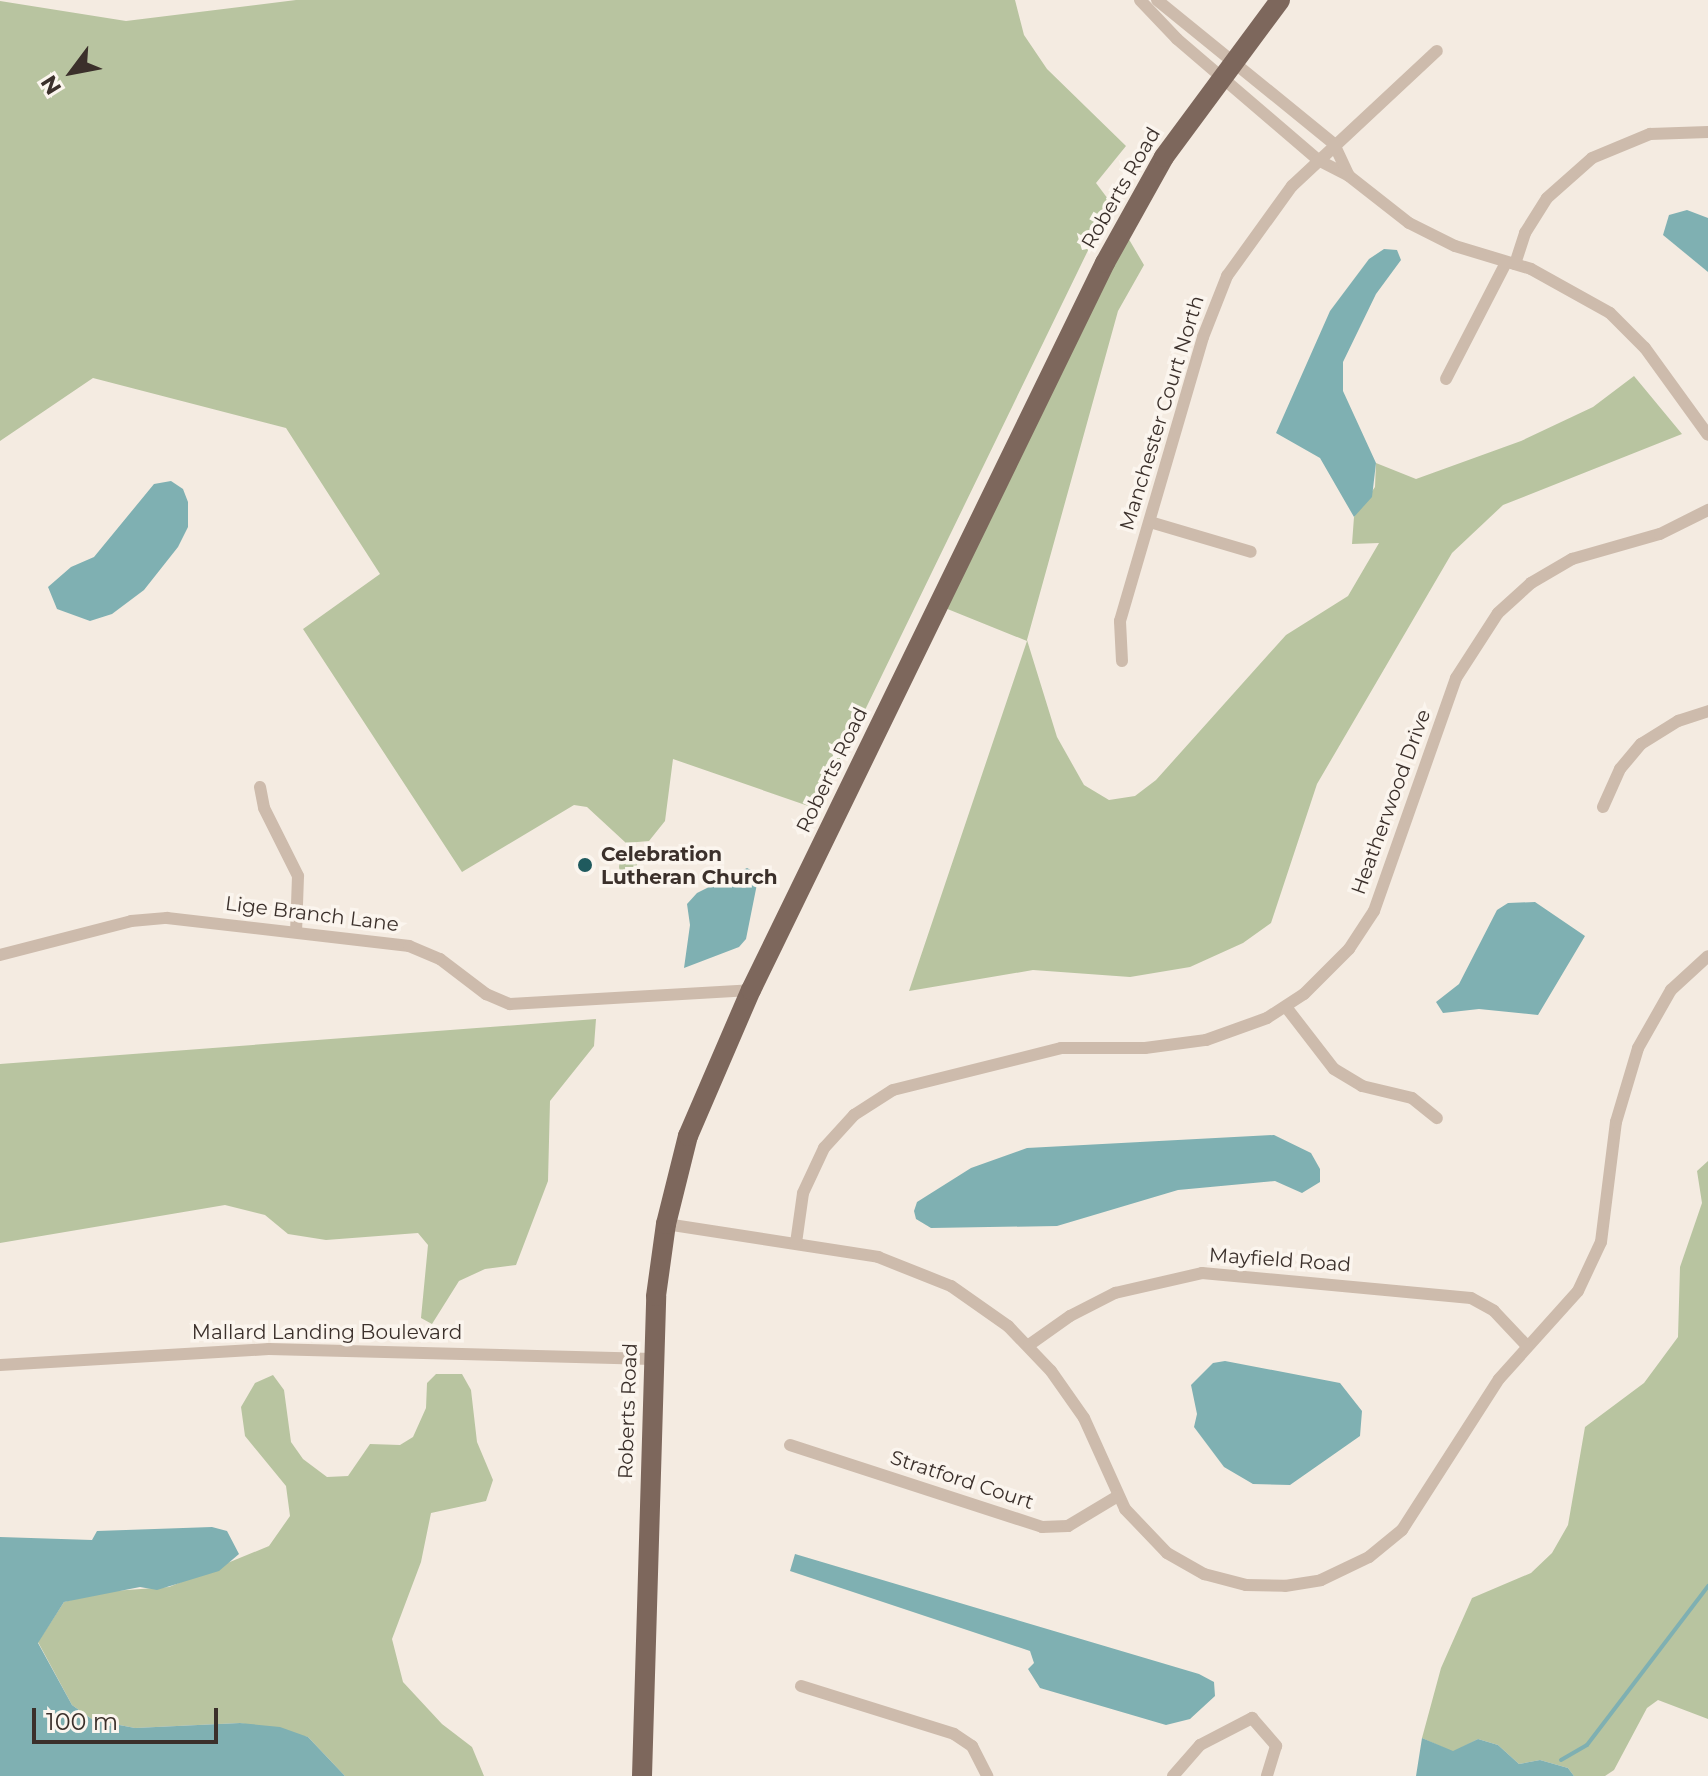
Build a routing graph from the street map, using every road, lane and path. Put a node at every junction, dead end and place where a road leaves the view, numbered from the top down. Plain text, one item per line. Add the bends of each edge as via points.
1 (1140, 0) edge
2 (1157, 0) edge
3 (1280, 0) edge
4 (1437, 51) dead end
5 (1229, 67) junction
6 (1708, 132) edge
7 (1334, 144) junction
8 (1318, 160) junction
9 (1349, 176) junction
10 (1511, 264) junction
11 (1446, 379) dead end
12 (1708, 435) edge
13 (1708, 510) edge
14 (1150, 522) junction
15 (1251, 552) dead end
16 (1122, 661) dead end
17 (1708, 711) edge
18 (260, 787) dead end
19 (1603, 807) dead end
20 (296, 932) junction
21 (0, 955) edge
22 (1708, 956) edge
23 (751, 990) junction
24 (1286, 1007) junction
25 (1437, 1118) dead end
26 (666, 1224) junction
27 (796, 1243) junction
28 (1029, 1345) junction
29 (1526, 1345) junction
30 (653, 1359) junction
31 (0, 1365) edge
32 (790, 1445) dead end
33 (1118, 1496) junction
34 (801, 1686) dead end
35 (642, 1776) edge
36 (987, 1776) edge
37 (1173, 1776) edge
38 (1267, 1776) edge

1 - 5 street
2 - 5 street
3 - 5 main road, Roberts Road
4 - 7 street, Manchester Court North
5 - 7 street
5 - 8 street
5 - 23 main road, Roberts Road via 1151,175 1105,263
6 - 10 street via 1650,134 1583,164 1547,198
7 - 8 street, Manchester Court North
7 - 9 street
8 - 9 street
8 - 14 street, Manchester Court North via 1262,221 1227,276 1203,337
9 - 10 street via 1434,236
10 - 11 street
10 - 12 street via 1569,286 1610,313 1645,348
13 - 24 street, Heatherwood Drive via 1660,534 1572,559 1531,583 1498,613 1456,678 1374,911 1330,971
14 - 15 street
14 - 16 street, Manchester Court North via 1120,621
17 - 19 street via 1678,721 1641,744 1620,769
18 - 20 street via 264,808 298,876
20 - 21 street, Lige Branch Lane via 142,919
20 - 23 street, Lige Branch Lane via 424,951 486,994 510,1004
22 - 29 street via 1671,990 1638,1048 1616,1122 1594,1263 1578,1291
23 - 26 main road, Roberts Road via 688,1136
24 - 25 street via 1334,1069 1362,1086 1412,1098
24 - 27 street, Heatherwood Drive via 1206,1040 1145,1048 1061,1048 893,1090 854,1115 824,1148 803,1193
26 - 27 street
26 - 30 main road, Roberts Road
27 - 28 street via 878,1257 937,1279 978,1303
28 - 29 street, Mayfield Road via 1115,1293 1202,1273 1471,1298 1494,1311
28 - 33 street via 1084,1418
29 - 33 street via 1475,1413 1409,1521 1386,1545 1341,1572 1304,1584 1266,1587 1204,1574 1151,1540
30 - 31 street, Mallard Landing Boulevard via 269,1349
30 - 35 main road, Roberts Road
32 - 33 street, Stratford Court via 1042,1527 1068,1526
34 - 36 street via 954,1734 972,1746
37 - 38 street via 1200,1745 1252,1718 1276,1746

